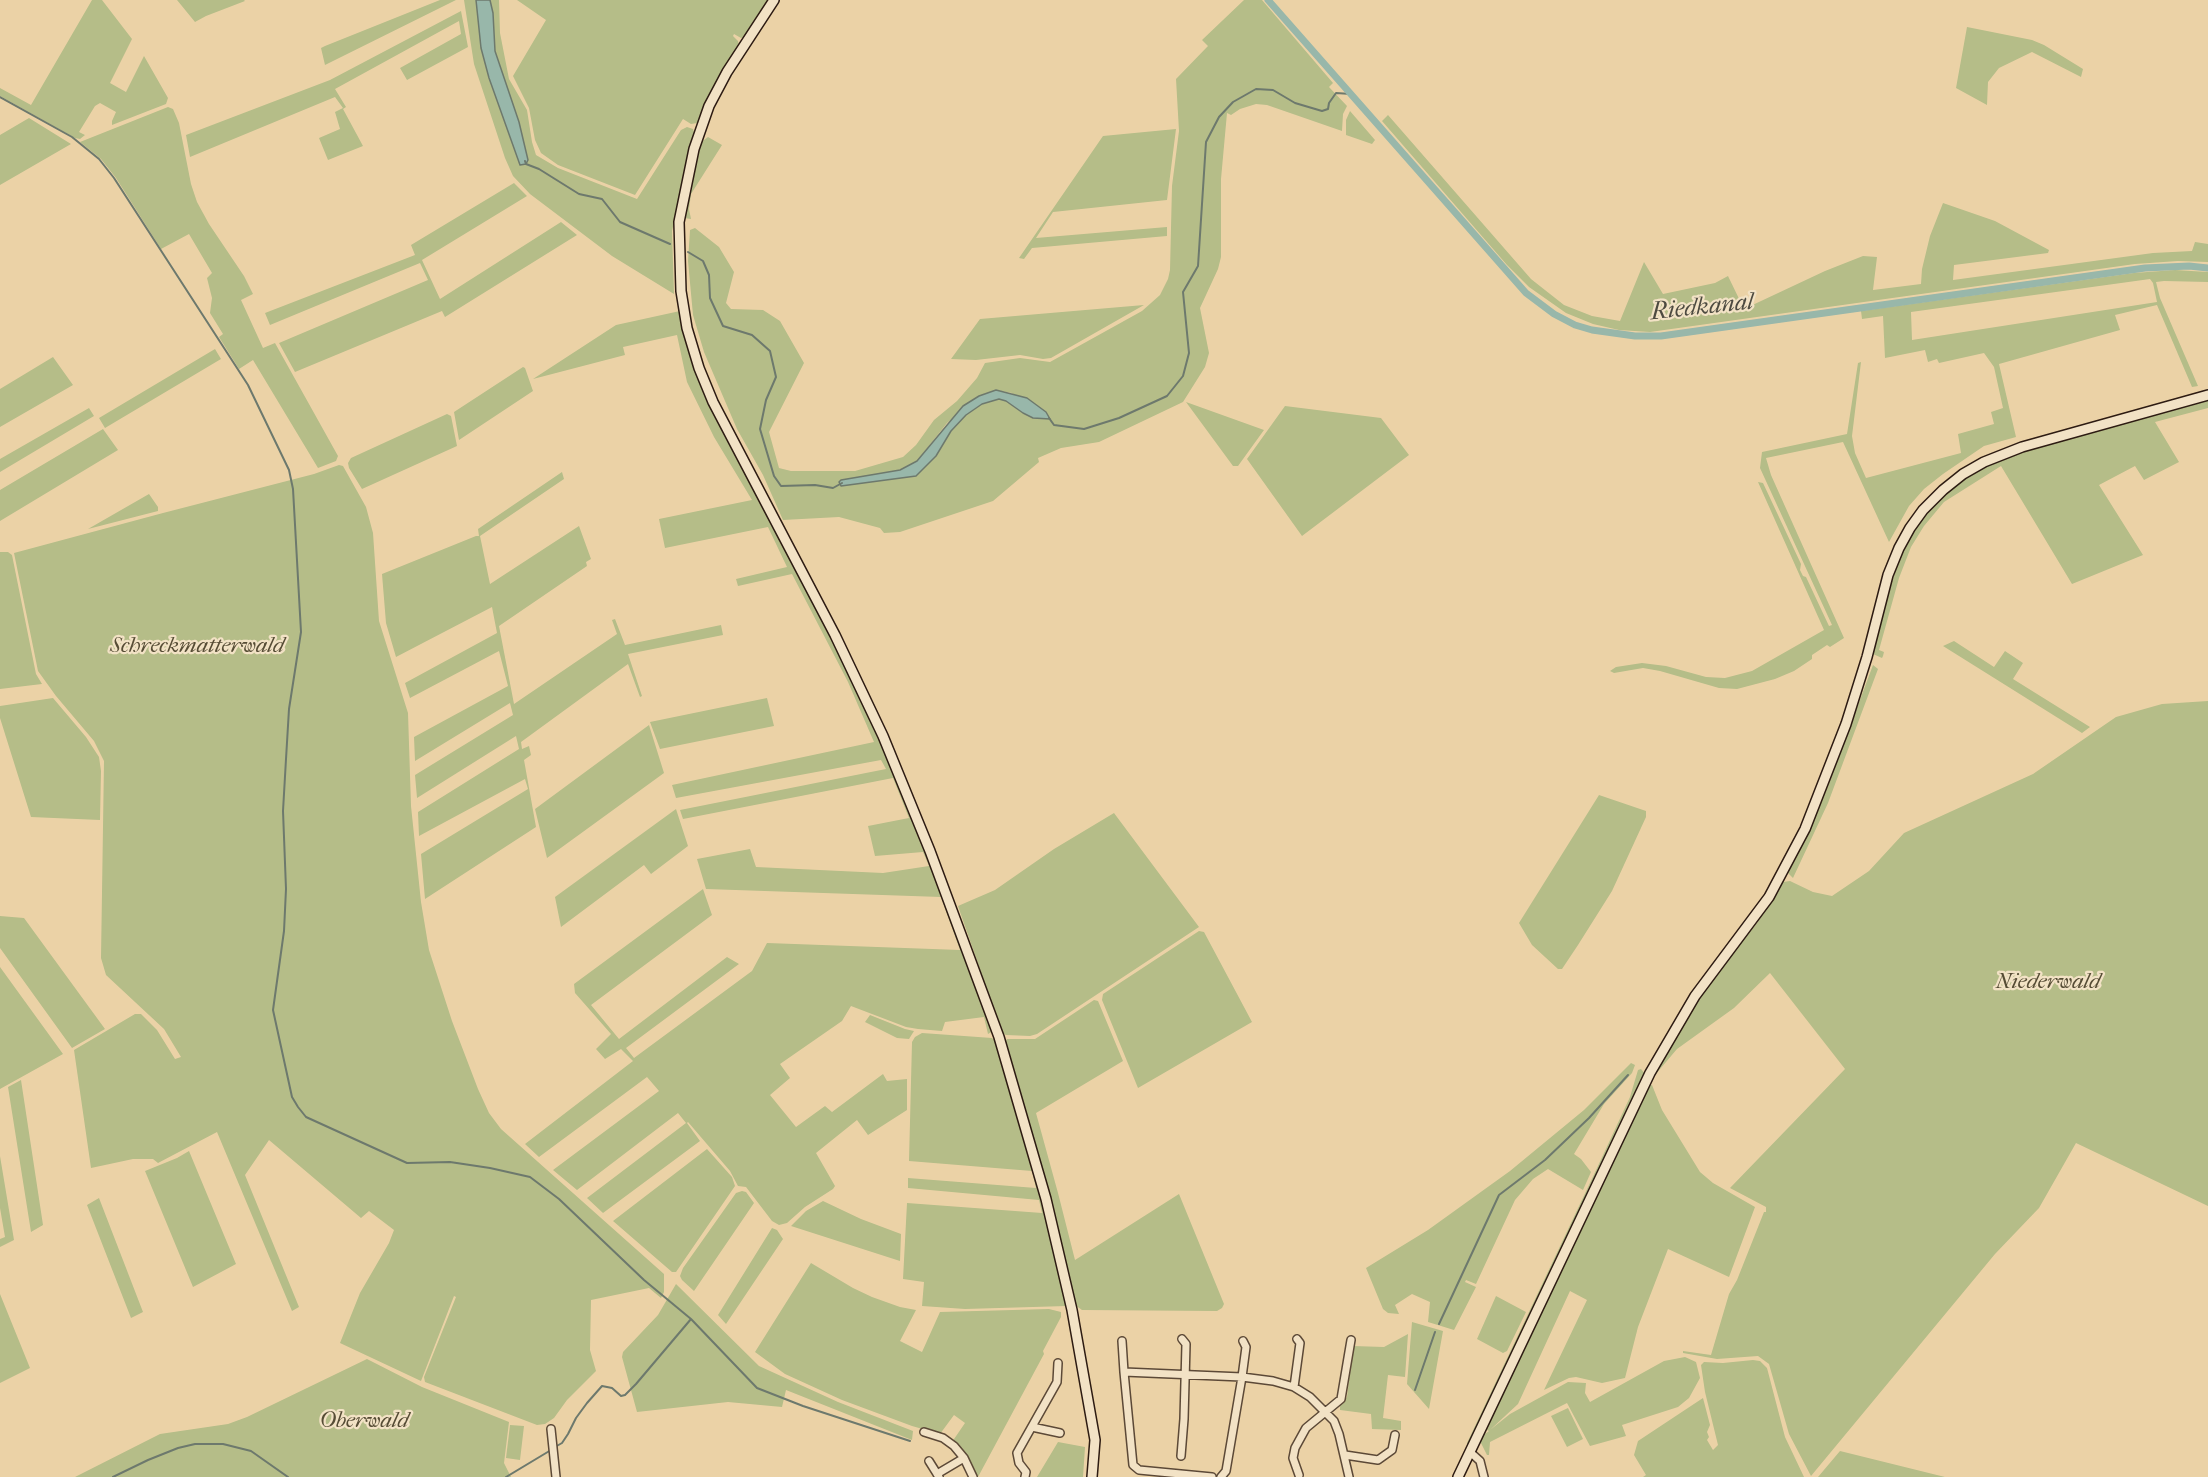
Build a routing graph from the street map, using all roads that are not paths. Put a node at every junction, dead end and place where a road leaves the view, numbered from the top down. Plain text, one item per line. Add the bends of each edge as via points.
1 (774, 0) edge
2 (2208, 395) edge
3 (1182, 1338) dead end
4 (1297, 1339) dead end
5 (1351, 1340) dead end
6 (1122, 1341) dead end
7 (1243, 1341) dead end
8 (1058, 1363) dead end
9 (1124, 1372) junction
10 (1185, 1375) junction
11 (1242, 1377) junction
12 (1294, 1387) junction
13 (1326, 1413) junction
14 (1032, 1427) junction
15 (551, 1429) dead end
16 (924, 1432) dead end
17 (1060, 1433) dead end
18 (1395, 1435) dead end
19 (1470, 1452) junction
20 (1345, 1455) junction
21 (1180, 1456) dead end
22 (964, 1458) junction
23 (930, 1461) dead end
24 (938, 1475) edge
25 (1299, 1475) dead end
26 (1225, 1476) edge
27 (556, 1477) edge
28 (973, 1477) edge
29 (1025, 1477) edge
30 (1092, 1477) edge
31 (1212, 1477) edge
32 (1349, 1477) edge
33 (1458, 1477) edge
34 (1484, 1477) edge

1 - 30 main road via 727,72 709,106 694,149 679,222 681,291 687,328 713,402 835,635 908,795 1002,1046 1046,1199 1069,1297 1094,1432
2 - 19 main road via 2022,447 1984,462 1943,490 1910,528 1888,575 1868,657 1834,759 1805,829 1769,897 1695,996 1650,1073
3 - 10 street via 1186,1344
4 - 12 street via 1300,1343
5 - 13 street via 1341,1399
6 - 9 street
7 - 11 street via 1246,1347
8 - 14 street via 1057,1383
9 - 10 street
9 - 31 street via 1133,1465 1139,1470
10 - 11 street
10 - 21 street
11 - 12 street
11 - 26 street
12 - 13 street
13 - 20 street via 1337,1428
13 - 25 street via 1306,1428 1294,1448
14 - 17 street
14 - 29 street via 1017,1453
15 - 27 street
16 - 22 street via 943,1438
18 - 20 street via 1392,1450 1378,1460
19 - 33 main road
19 - 34 street via 1480,1461
20 - 32 street
22 - 24 street
22 - 28 street
23 - 24 street

